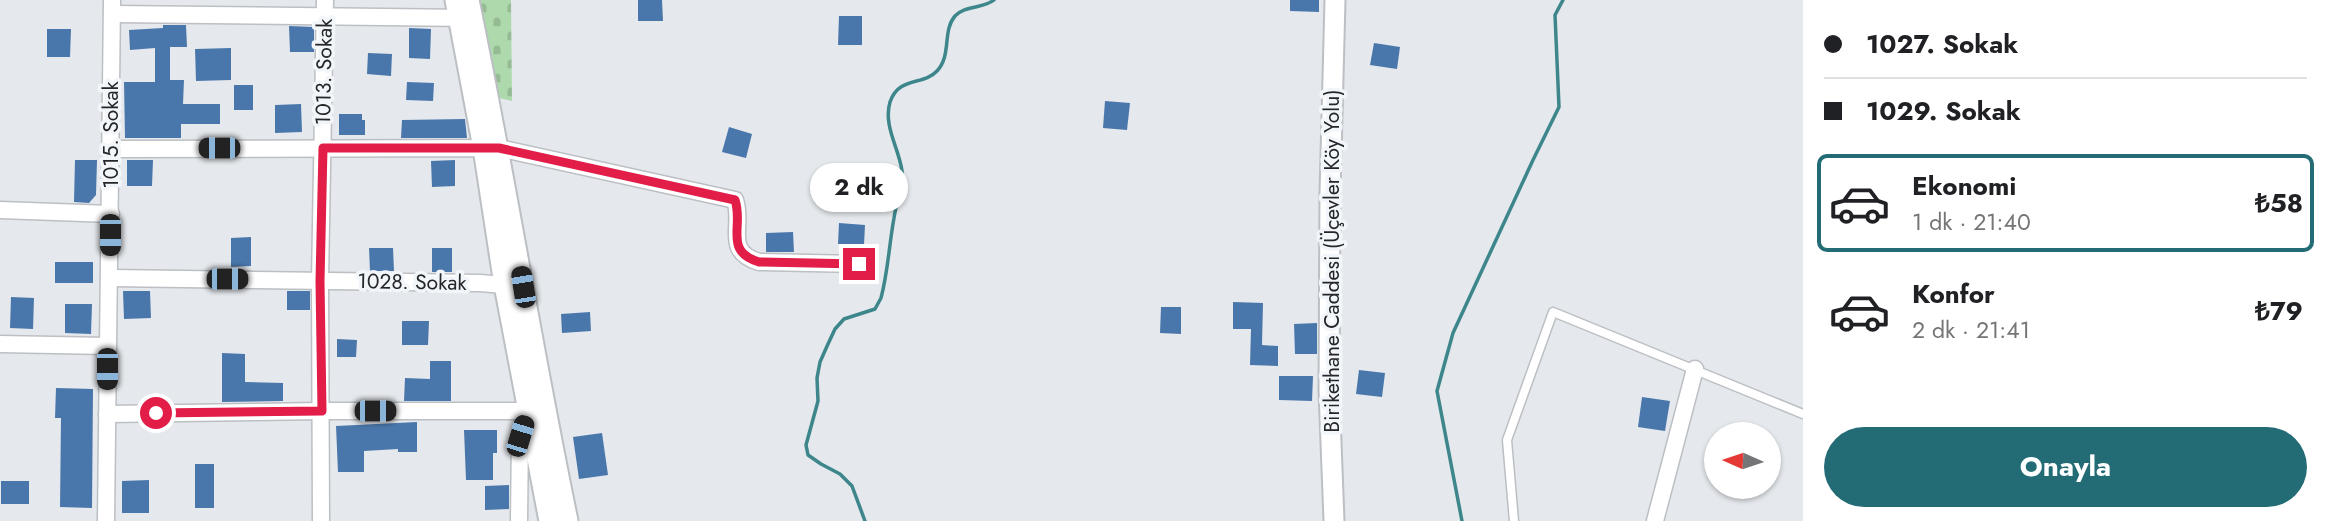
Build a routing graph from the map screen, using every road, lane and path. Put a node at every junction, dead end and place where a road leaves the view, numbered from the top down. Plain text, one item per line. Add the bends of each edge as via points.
1 (1335, 0) edge
2 (112, 7) edge
3 (326, 8) edge
4 (464, 9) edge
5 (323, 148) junction
6 (491, 148) junction
7 (111, 149) junction
8 (0, 211) edge
9 (111, 214) junction
10 (859, 264) dead end
11 (110, 278) junction
12 (320, 281) junction
13 (504, 285) junction
14 (0, 344) edge
15 (107, 346) junction
16 (1695, 369) junction
17 (322, 411) junction
18 (528, 411) junction
19 (107, 414) junction
20 (1803, 414) edge
21 (106, 521) edge
22 (321, 521) edge
23 (519, 521) edge
24 (549, 521) edge
25 (568, 521) edge
26 (1334, 521) edge
27 (1514, 521) edge
28 (1655, 521) edge

1 - 26 street, Birikethane Caddesi (Üçevler Köy Yolu) via 1329,377
2 - 3 street
2 - 7 street, 1015. Sokak
3 - 4 street
3 - 5 street, 1013. Sokak
4 - 6 street
5 - 6 street
5 - 7 street
5 - 12 street, 1013. Sokak
6 - 10 street via 735,200 740,252 745,258
6 - 13 street
6 - 25 street
7 - 9 street, 1015. Sokak
8 - 9 street
9 - 11 street, 1015. Sokak
11 - 12 street, 1028. Sokak
11 - 15 street, 1015. Sokak
12 - 13 street, 1028. Sokak
12 - 17 street, 1013. Sokak
13 - 18 street
14 - 15 street
15 - 19 street, 1015. Sokak
16 - 20 lane
16 - 27 lane via 1553,312 1507,440
16 - 28 street
17 - 18 street
17 - 19 street
17 - 22 street, 1013. Sokak
18 - 23 street via 520,436
18 - 24 street
19 - 21 street, 1015. Sokak

